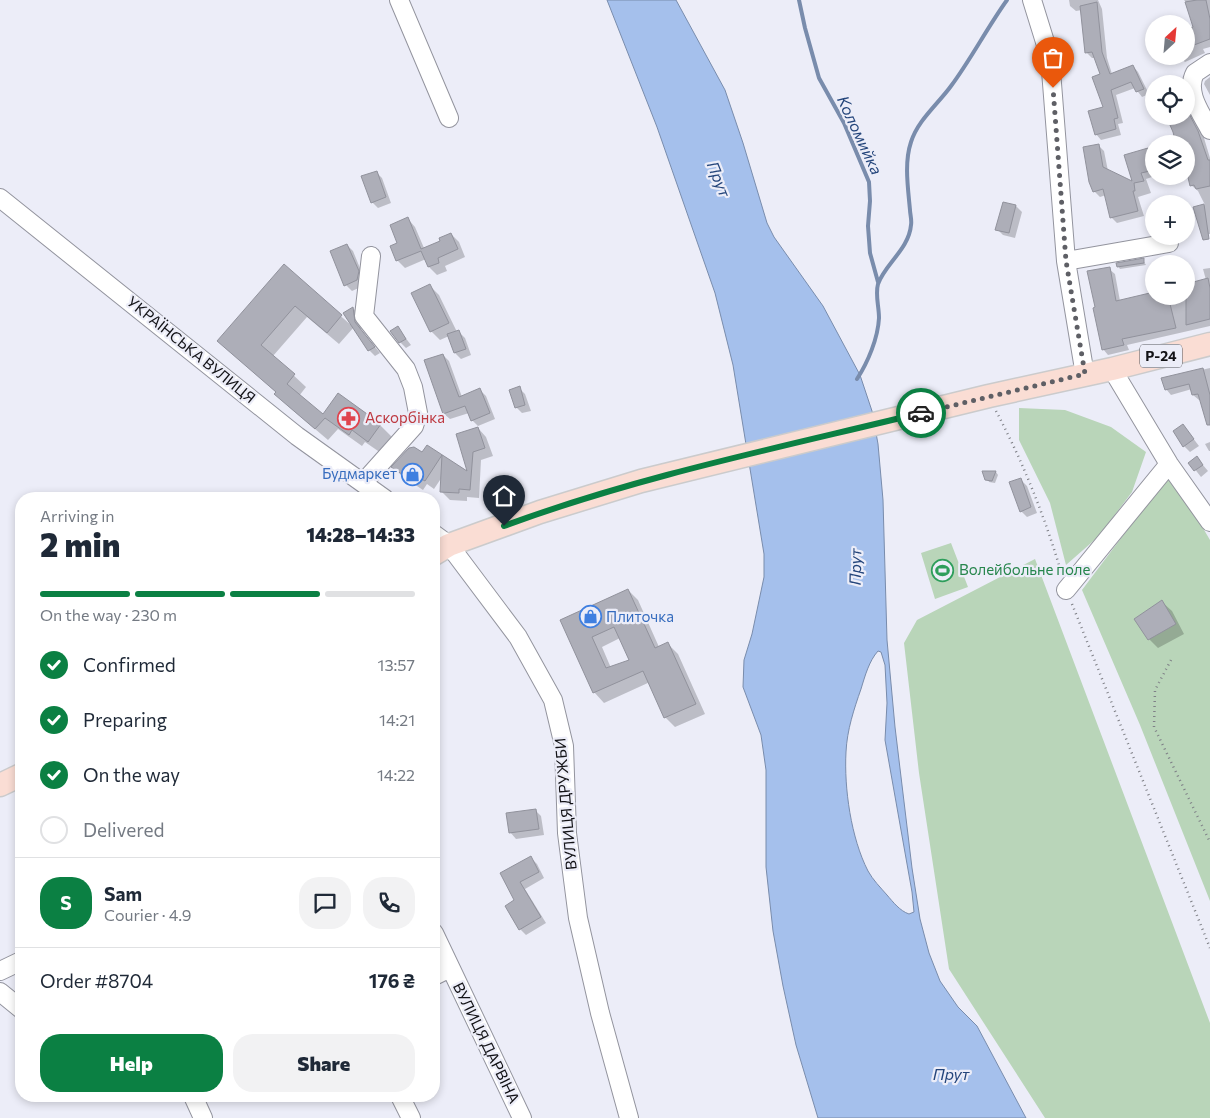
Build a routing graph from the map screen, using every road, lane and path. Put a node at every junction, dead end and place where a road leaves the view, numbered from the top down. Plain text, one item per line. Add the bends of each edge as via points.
1 (399, 0) edge
2 (1032, 0) edge
3 (1210, 63) edge
4 (449, 118) dead end
5 (1210, 130) edge
6 (0, 198) edge
7 (1158, 245) edge
8 (371, 256) dead end
9 (1066, 261) junction
10 (1210, 344) edge
11 (1112, 369) junction
12 (1085, 374) junction
13 (989, 396) junction
14 (1169, 464) junction
15 (362, 483) junction
16 (375, 492) edge
17 (1210, 522) edge
18 (440, 544) edge
19 (440, 545) edge
20 (1066, 590) junction
21 (1171, 660) dead end
22 (15, 777) edge
23 (0, 785) edge
24 (1210, 842) edge
25 (440, 946) edge
26 (1210, 948) edge
27 (15, 964) edge
28 (450, 968) junction
29 (0, 971) edge
30 (440, 973) edge
31 (0, 992) edge
32 (15, 1004) edge
33 (196, 1102) edge
34 (403, 1102) edge
35 (204, 1118) edge
36 (411, 1118) edge
37 (522, 1118) edge
38 (629, 1118) edge

1 - 4 street
2 - 9 street via 1050,58
3 - 5 street via 1195,73 1191,86 1193,97
6 - 15 street, УКРАЇНСЬКА ВУЛИЦЯ via 297,436
7 - 9 street
8 - 15 street via 364,316 406,369 418,413 414,426
9 - 12 street
10 - 11 main road, Р-24
11 - 12 main road, Р-24
11 - 14 street
12 - 13 main road, Р-24
13 - 18 main road, Р-24 via 642,482
13 - 20 path via 1011,439 1048,530
14 - 17 street
14 - 20 street
15 - 16 street, УКРАЇНСЬКА ВУЛИЦЯ
19 - 38 street, ВУЛИЦЯ ДРУЖБИ via 518,637 553,700 564,746 567,832 578,918
20 - 26 path
21 - 24 path via 1155,690 1154,727
22 - 23 main road
25 - 28 street, ВУЛИЦЯ ДАРВІНА
27 - 29 street
28 - 30 street, ВУЛИЦЯ ДАРВІНА
28 - 37 street, ВУЛИЦЯ ДАРВІНА
31 - 32 street
33 - 35 street
34 - 36 street

